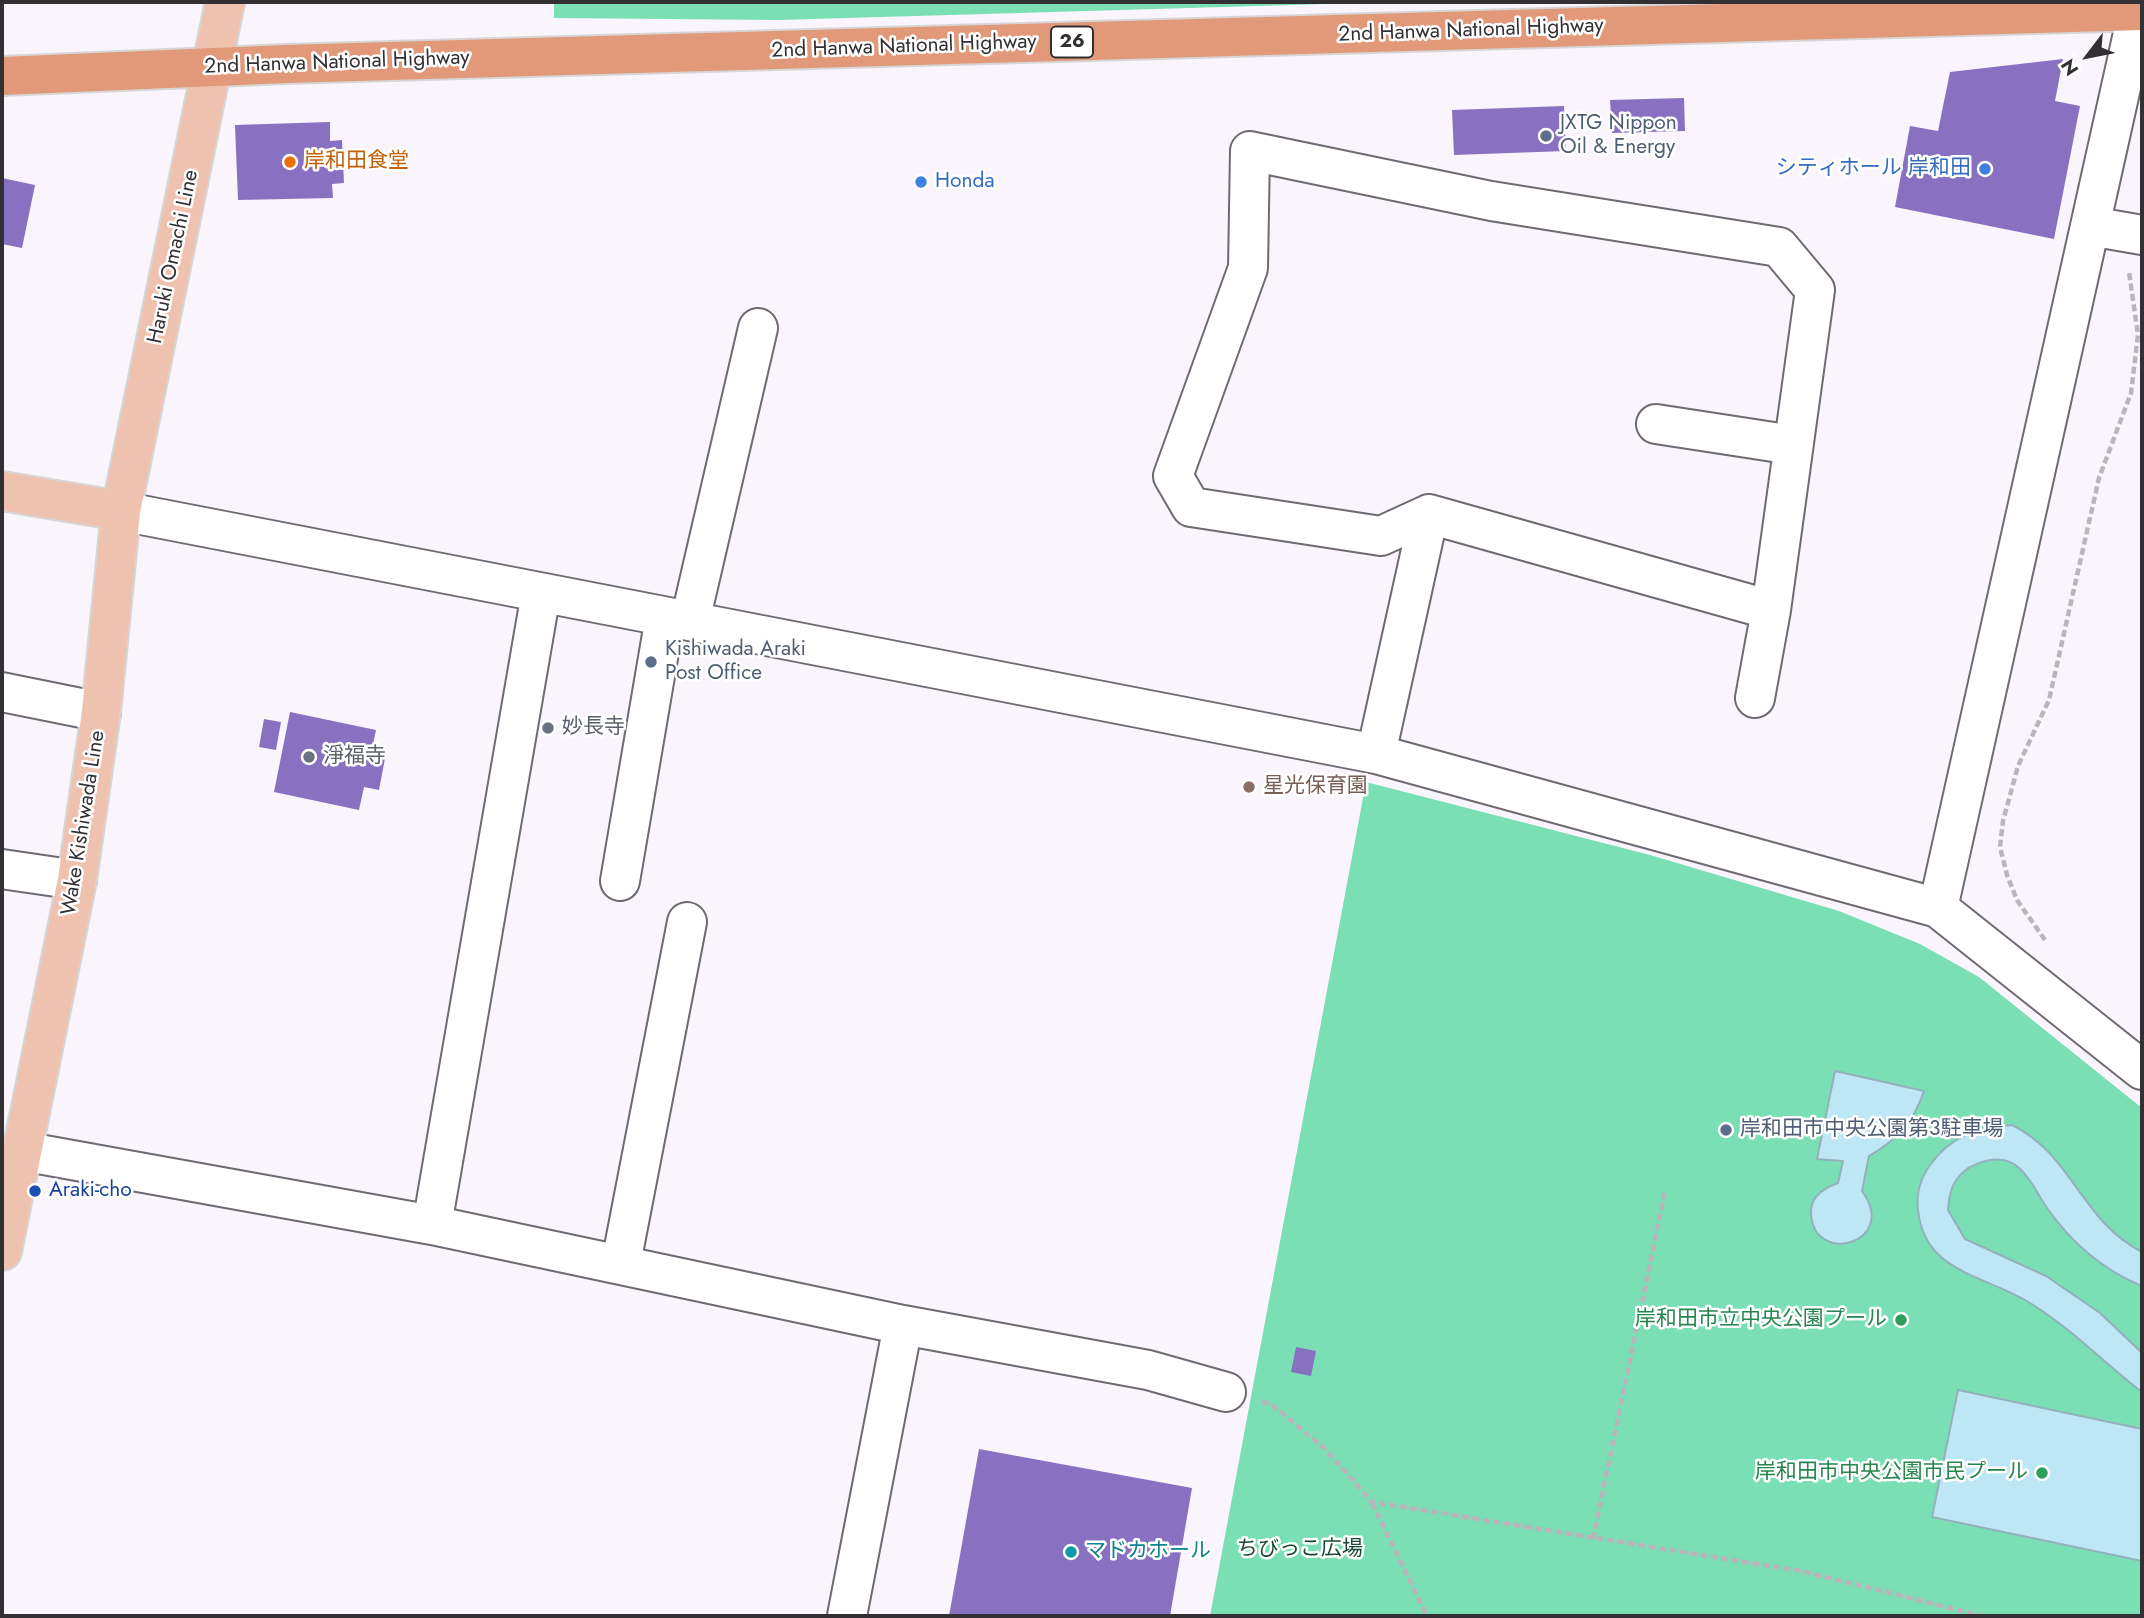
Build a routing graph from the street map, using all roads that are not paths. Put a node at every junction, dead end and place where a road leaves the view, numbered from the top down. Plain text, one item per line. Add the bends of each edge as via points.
1 (225, 2) edge
2 (2140, 8) edge
3 (213, 67) junction
4 (2, 76) edge
5 (2090, 226) junction
6 (2139, 234) edge
7 (758, 328) dead end
8 (1656, 424) dead end
9 (1793, 445) junction
10 (2, 491) edge
11 (121, 511) junction
12 (1429, 514) junction
13 (541, 593) junction
14 (1771, 610) junction
15 (677, 619) junction
16 (2, 692) edge
17 (1755, 698) dead end
18 (101, 712) junction
19 (1376, 754) junction
20 (2, 869) edge
21 (77, 880) junction
22 (620, 881) dead end
23 (1938, 908) junction
24 (687, 922) dead end
25 (2142, 1070) edge
26 (22, 1151) junction
27 (432, 1226) junction
28 (2, 1251) edge
29 (621, 1264) junction
30 (903, 1325) junction
31 (1226, 1392) road end
32 (847, 1616) edge

1 - 3 main road, Haruki Omachi Line
2 - 3 highway, 2nd Hanwa National Highway / 26
2 - 5 street
3 - 4 highway, 2nd Hanwa National Highway / 26
3 - 11 main road, Haruki Omachi Line
5 - 6 street
5 - 23 street
7 - 15 street
8 - 9 street
9 - 12 street via 1815,290 1779,247 1491,201 1250,151 1248,268 1173,476 1191,506 1381,536
9 - 14 street
10 - 11 main road
11 - 13 street
11 - 18 main road, Wake Kishiwada Line
12 - 14 street
12 - 19 street
13 - 15 street
13 - 27 street
14 - 17 street
15 - 19 street
15 - 22 street
16 - 18 street
18 - 21 main road, Wake Kishiwada Line
19 - 23 street
20 - 21 street
21 - 26 main road, Wake Kishiwada Line
23 - 25 street
24 - 29 street
26 - 27 street
26 - 28 main road, Wake Kishiwada Line
27 - 29 street
29 - 30 street
30 - 31 street via 1148,1370
30 - 32 street

